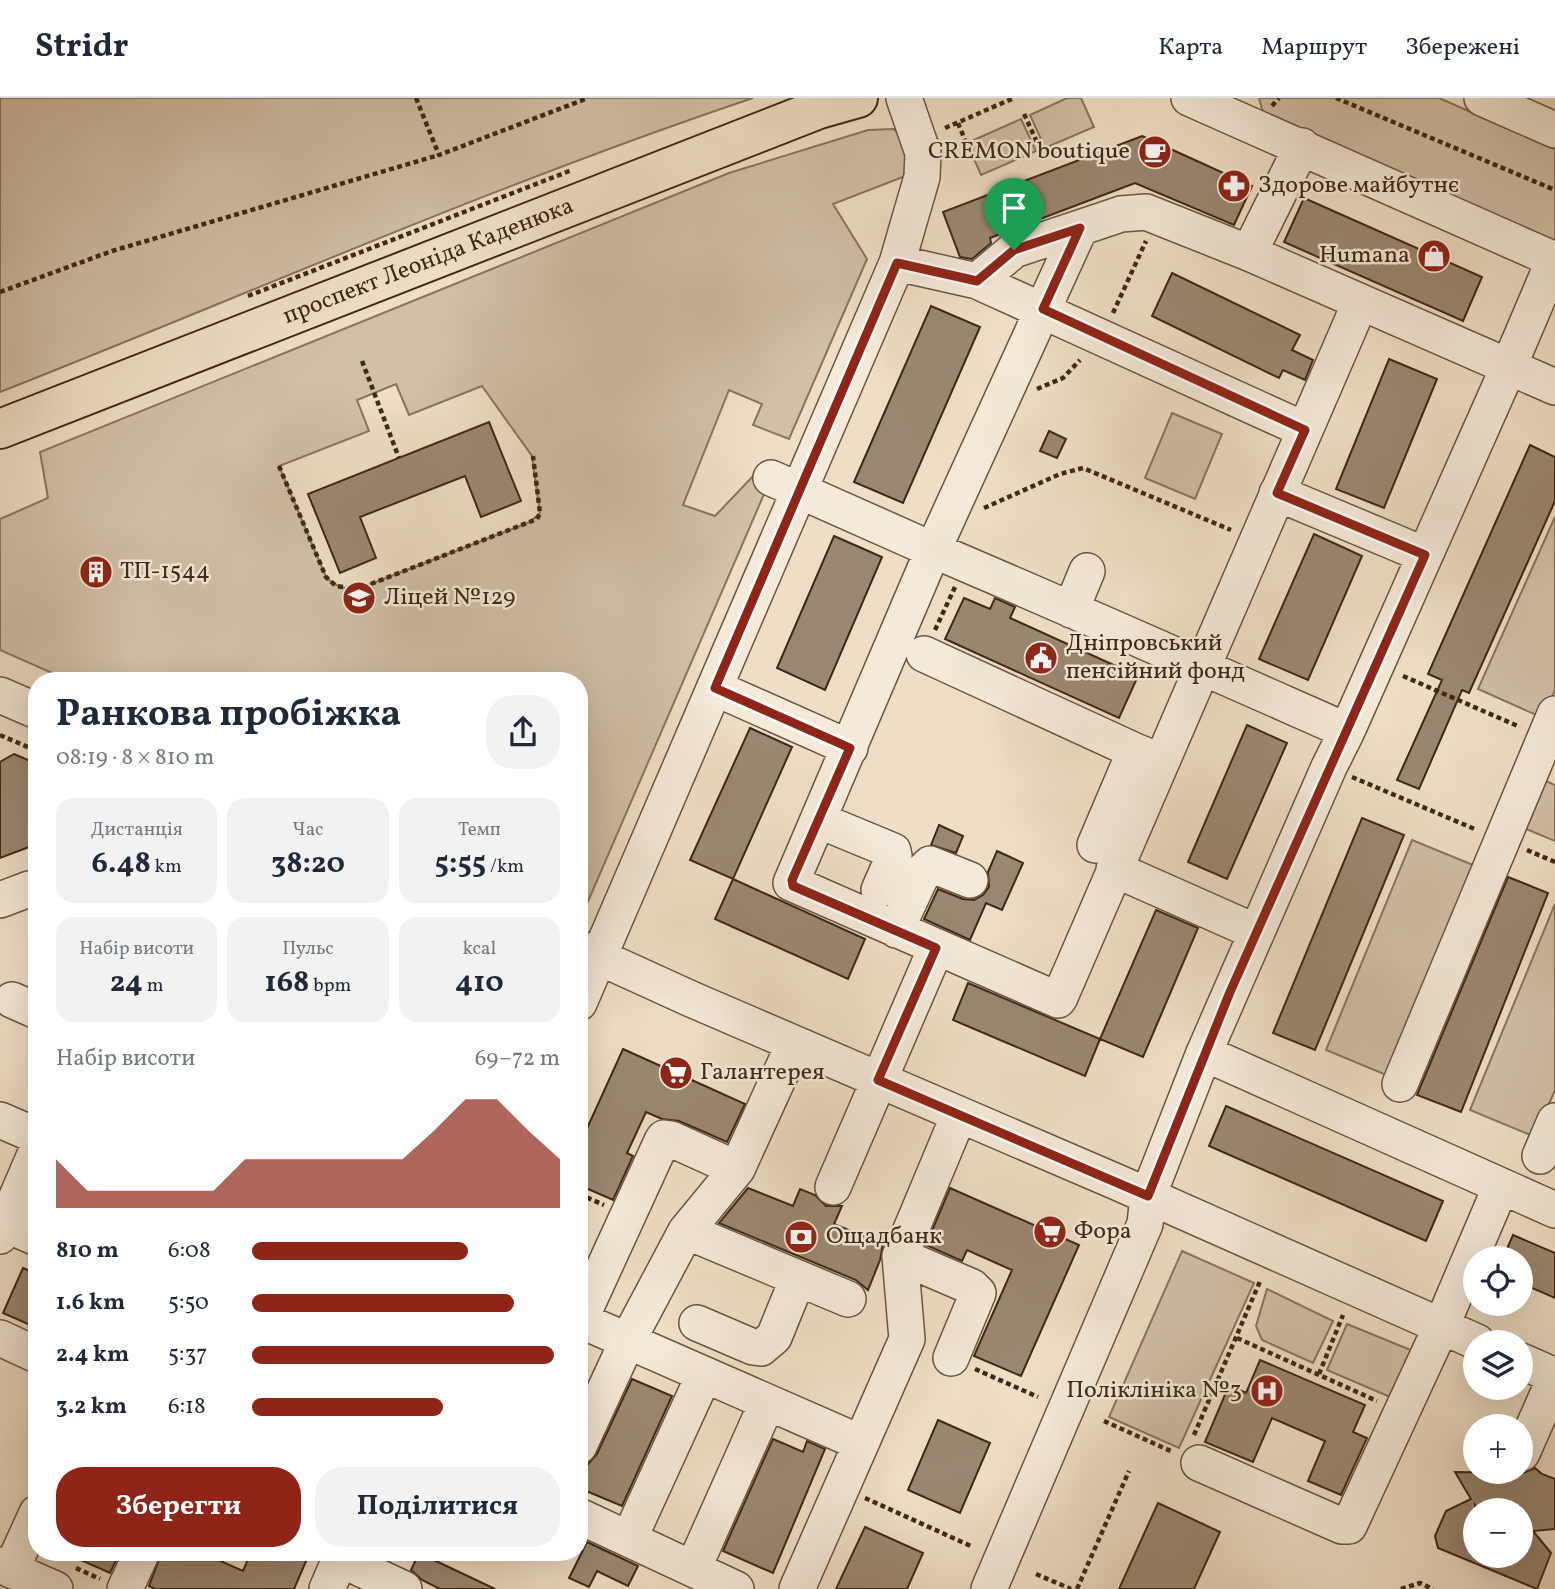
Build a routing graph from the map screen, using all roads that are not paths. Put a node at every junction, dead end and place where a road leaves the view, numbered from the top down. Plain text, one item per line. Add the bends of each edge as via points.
1 (858, 98) edge
2 (904, 98) edge
3 (1189, 98) edge
4 (1249, 98) edge
5 (1482, 98) edge
6 (828, 104) edge
7 (1555, 130) edge
8 (1289, 140) junction
9 (1080, 228) junction
10 (1249, 253) junction
11 (1554, 260) edge
12 (897, 263) junction
13 (977, 281) junction
14 (1360, 303) junction
15 (1043, 309) junction
16 (1509, 366) junction
17 (1555, 387) edge
18 (0, 429) edge
19 (1305, 430) junction
20 (785, 485) junction
21 (1277, 493) junction
22 (938, 539) junction
23 (1425, 555) junction
24 (1087, 571) dead end
25 (1070, 610) junction
26 (924, 654) road end
27 (1202, 667) junction
28 (715, 688) junction
29 (0, 695) edge
30 (28, 707) edge
31 (1542, 723) edge
32 (1347, 731) junction
33 (850, 748) junction
34 (1147, 756) junction
35 (818, 820) junction
36 (1105, 857) junction
37 (970, 880) dead end
38 (28, 890) edge
39 (879, 890) dead end
40 (0, 900) edge
41 (896, 930) junction
42 (1256, 932) junction
43 (936, 948) junction
44 (589, 952) edge
45 (794, 1044) junction
46 (1205, 1053) junction
47 (878, 1080) junction
48 (1400, 1084) dead end
49 (959, 1115) junction
50 (0, 1120) edge
51 (1555, 1121) edge
52 (28, 1132) edge
53 (1541, 1156) dead end
54 (737, 1170) junction
55 (28, 1171) edge
56 (832, 1186) dead end
57 (1501, 1186) junction
58 (1148, 1196) junction
59 (1555, 1210) edge
60 (0, 1222) edge
61 (686, 1231) junction
62 (28, 1234) edge
63 (0, 1236) edge
64 (900, 1256) junction
65 (798, 1278) junction
66 (848, 1299) dead end
67 (588, 1302) edge
68 (697, 1322) dead end
69 (588, 1325) edge
70 (1441, 1326) junction
71 (1463, 1336) edge
72 (0, 1338) edge
73 (627, 1342) junction
74 (28, 1351) edge
75 (951, 1358) dead end
76 (1533, 1367) edge
77 (704, 1375) junction
78 (1555, 1377) edge
79 (767, 1403) junction
80 (588, 1426) edge
81 (1533, 1428) edge
82 (861, 1443) junction
83 (1190, 1452) road end
84 (588, 1520) edge
85 (28, 1529) edge
86 (629, 1539) junction
87 (136, 1561) edge
88 (337, 1567) edge
89 (6, 1568) edge
90 (693, 1569) junction
91 (60, 1576) edge
92 (118, 1586) edge
93 (404, 1589) edge
94 (736, 1589) edge
95 (797, 1589) edge
96 (989, 1589) edge

1 - 6 highway, проспект Леоніда Каденюка
2 - 12 street via 923,153 922,177
3 - 8 street
4 - 8 street via 1252,107
5 - 7 street
6 - 18 highway, проспект Леоніда Каденюка
8 - 10 street
8 - 11 street
9 - 10 street via 1121,214 1146,212
9 - 13 street via 1014,250
9 - 15 street
10 - 14 street
11 - 16 street
12 - 13 street
12 - 20 street
13 - 15 street
14 - 16 street
14 - 19 street
15 - 19 street
15 - 22 street
16 - 17 street
16 - 23 street
19 - 21 street
20 - 22 street
20 - 28 street
21 - 23 street
21 - 27 street
22 - 25 street via 965,564
22 - 33 street
23 - 32 street
24 - 25 street
25 - 27 street
26 - 34 street
27 - 32 street
27 - 34 street
28 - 33 street
28 - 44 street
29 - 30 street
31 - 48 street via 1501,840
32 - 42 street
33 - 35 street
34 - 36 street
35 - 39 street via 893,851
35 - 41 street via 791,883
36 - 42 street
36 - 43 street via 1058,1000
37 - 41 street via 930,864
38 - 40 street
41 - 43 street
42 - 46 street
43 - 47 street
44 - 45 street
45 - 47 street
45 - 54 street
46 - 57 street
46 - 58 street
47 - 49 street
47 - 56 street
49 - 58 street
49 - 64 street
50 - 52 street
51 - 53 street
54 - 61 street
54 - 67 street via 664,1138
55 - 63 street
57 - 59 street
57 - 70 street
58 - 70 street
58 - 96 street via 1146,1224
60 - 62 street
61 - 65 street
61 - 73 street
64 - 75 street via 978,1293
64 - 82 street via 907,1339
65 - 66 street
65 - 68 street via 774,1337 761,1348
69 - 73 street
70 - 71 street
70 - 83 street via 1352,1522 1345,1527
72 - 74 street
73 - 77 street
73 - 80 street
76 - 78 street
77 - 79 street
77 - 86 street
78 - 81 street
79 - 82 street
79 - 90 street
82 - 95 street
84 - 86 street
85 - 89 street
86 - 90 street
87 - 92 street
88 - 93 street
89 - 91 street
90 - 94 street

